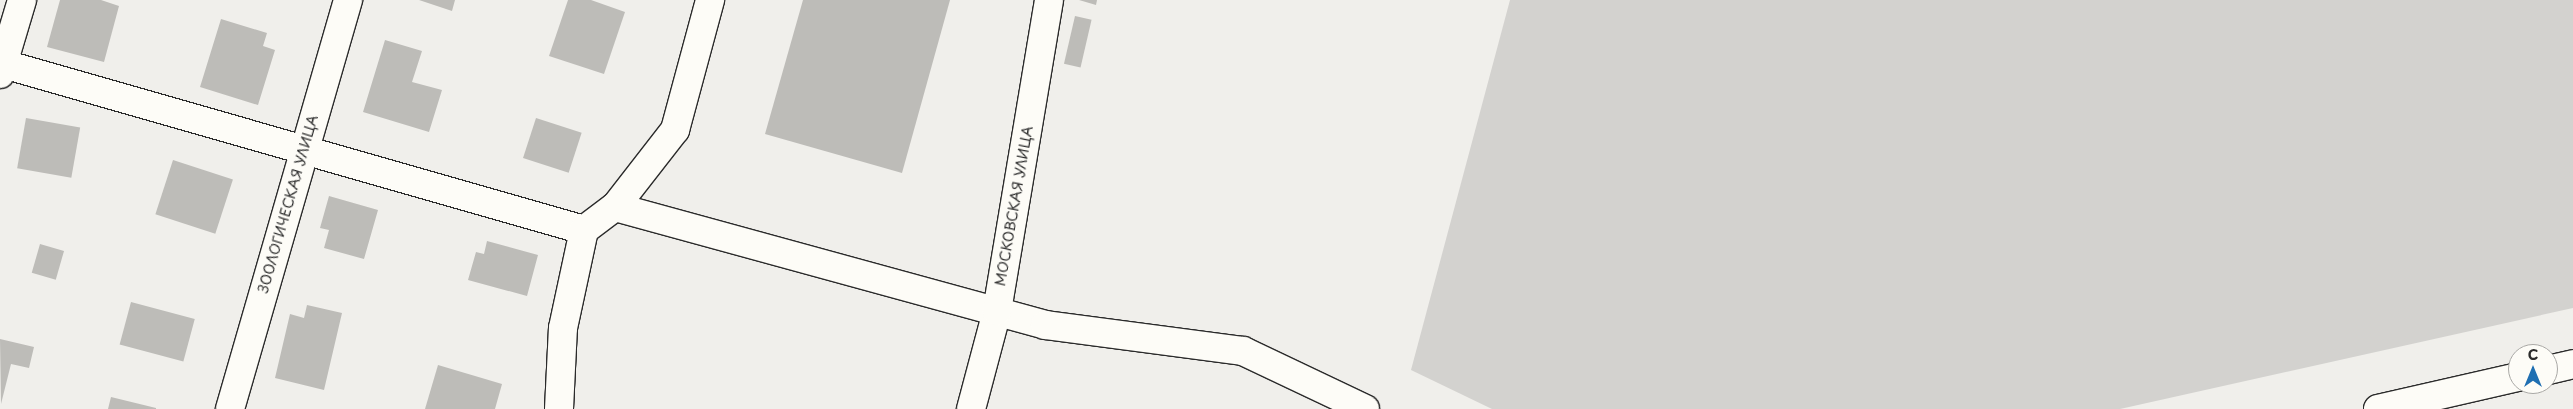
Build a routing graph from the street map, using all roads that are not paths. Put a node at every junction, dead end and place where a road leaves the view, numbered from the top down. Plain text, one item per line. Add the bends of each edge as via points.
1 (22, 0) edge
2 (348, 0) edge
3 (710, 0) edge
4 (1049, 0) edge
5 (1, 67) edge
6 (304, 148) junction
7 (615, 207) junction
8 (584, 230) junction
9 (997, 311) junction
10 (2573, 364) edge
11 (2558, 368) edge
12 (2508, 379) edge
13 (230, 409) edge
14 (559, 409) edge
15 (970, 409) edge
16 (1365, 409) edge
17 (2378, 409) edge

1 - 5 street
2 - 6 street, ЗООЛОГИЧЕСКАЯ УЛИЦА
3 - 7 street via 675,130
4 - 9 street, МОСКОВСКАЯ УЛИЦА
5 - 6 street
6 - 8 street
6 - 13 street, ЗООЛОГИЧЕСКАЯ УЛИЦА
7 - 8 street
7 - 9 street
8 - 14 street via 562,328
9 - 15 street, МОСКОВСКАЯ УЛИЦА
9 - 16 street via 1045,325 1243,351
10 - 11 street
12 - 17 street

